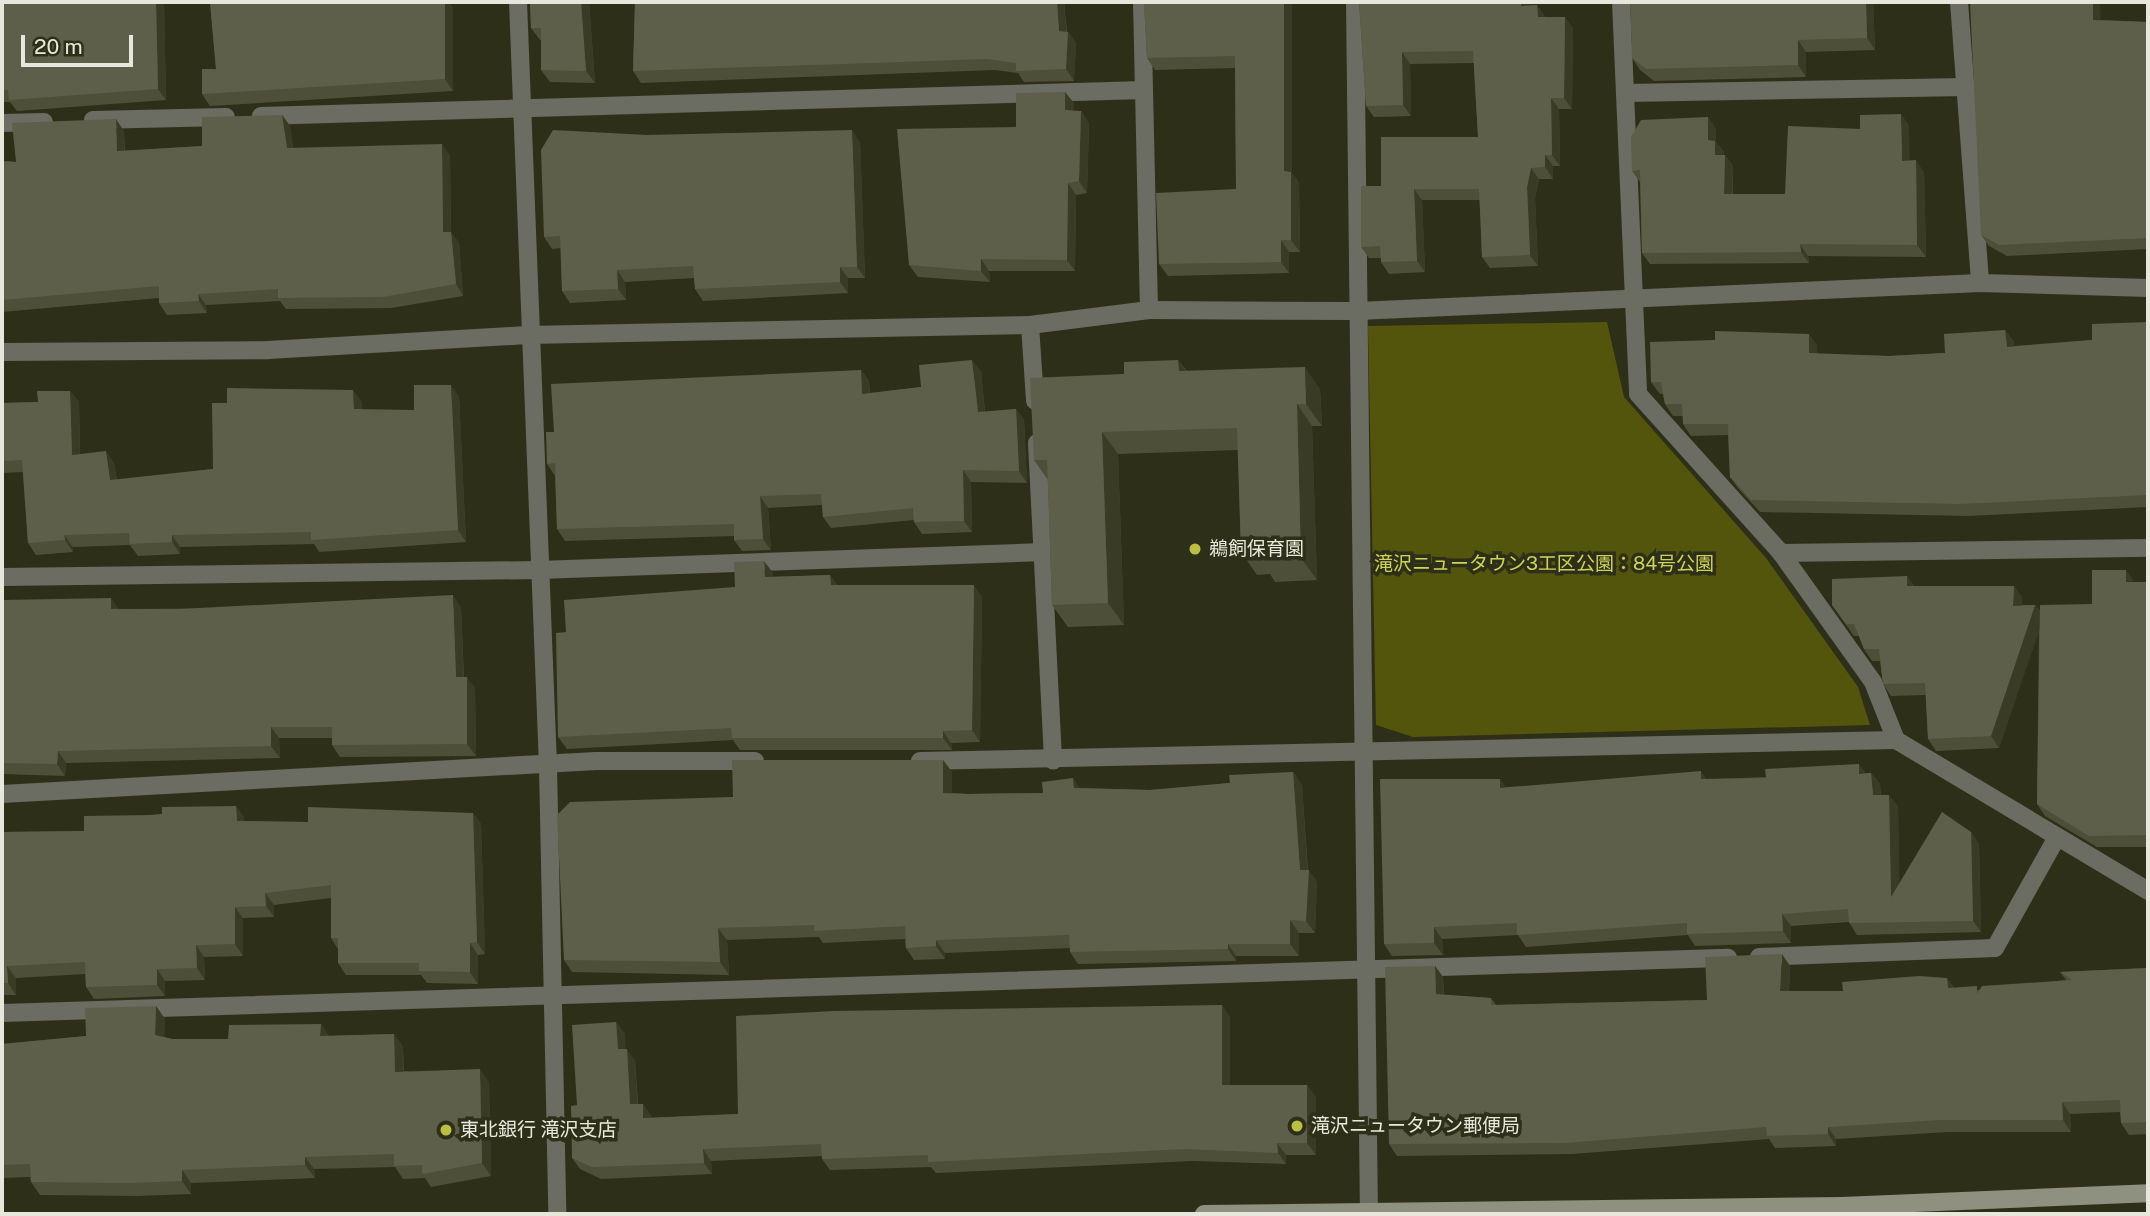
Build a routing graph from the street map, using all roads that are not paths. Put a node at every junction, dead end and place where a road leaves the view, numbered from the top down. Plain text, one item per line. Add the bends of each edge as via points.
1 (518, 2) edge
2 (1142, 2) edge
3 (1355, 2) edge
4 (1621, 2) edge
5 (1959, 2) edge
6 (1966, 88) junction
7 (1144, 90) junction
8 (1626, 93) junction
9 (522, 109) junction
10 (2, 123) edge
11 (1980, 284) junction
12 (2148, 288) edge
13 (1636, 302) junction
14 (1149, 310) junction
15 (1357, 311) junction
16 (1030, 325) junction
17 (527, 335) junction
18 (2, 352) edge
19 (2148, 548) edge
20 (1044, 552) junction
21 (1781, 553) junction
22 (539, 570) junction
23 (2, 577) edge
24 (1896, 740) junction
25 (1363, 751) junction
26 (776, 761) edge
27 (900, 761) edge
28 (1052, 761) junction
29 (548, 766) junction
30 (2, 794) edge
31 (2056, 839) junction
32 (2148, 891) edge
33 (1365, 971) junction
34 (553, 994) junction
35 (2, 1013) edge
36 (2148, 1193) edge
37 (1842, 1210) edge
38 (1573, 1211) edge
39 (1369, 1212) edge
40 (557, 1214) edge
41 (1204, 1214) edge

1 - 9 street
2 - 7 street
3 - 15 street
4 - 8 street
5 - 6 street
6 - 8 street
6 - 11 street
7 - 9 street
7 - 14 street
8 - 13 street
9 - 10 street
9 - 17 street
11 - 12 street
11 - 13 street
13 - 15 street
13 - 21 street via 1637,394
14 - 15 street
14 - 16 street
15 - 25 street
16 - 17 street
16 - 20 street
17 - 18 street via 268,350
17 - 22 street
19 - 21 street
20 - 22 street
20 - 28 street
21 - 24 street via 1873,682
22 - 23 street
22 - 29 street
24 - 25 street
24 - 31 street
25 - 28 street
25 - 33 street
26 - 29 street
27 - 28 street
29 - 30 street
29 - 34 street
31 - 32 street
31 - 33 street via 1995,948
33 - 34 street
33 - 39 street
34 - 35 street
34 - 40 street
36 - 37 street
37 - 38 street
38 - 39 street
39 - 41 street

